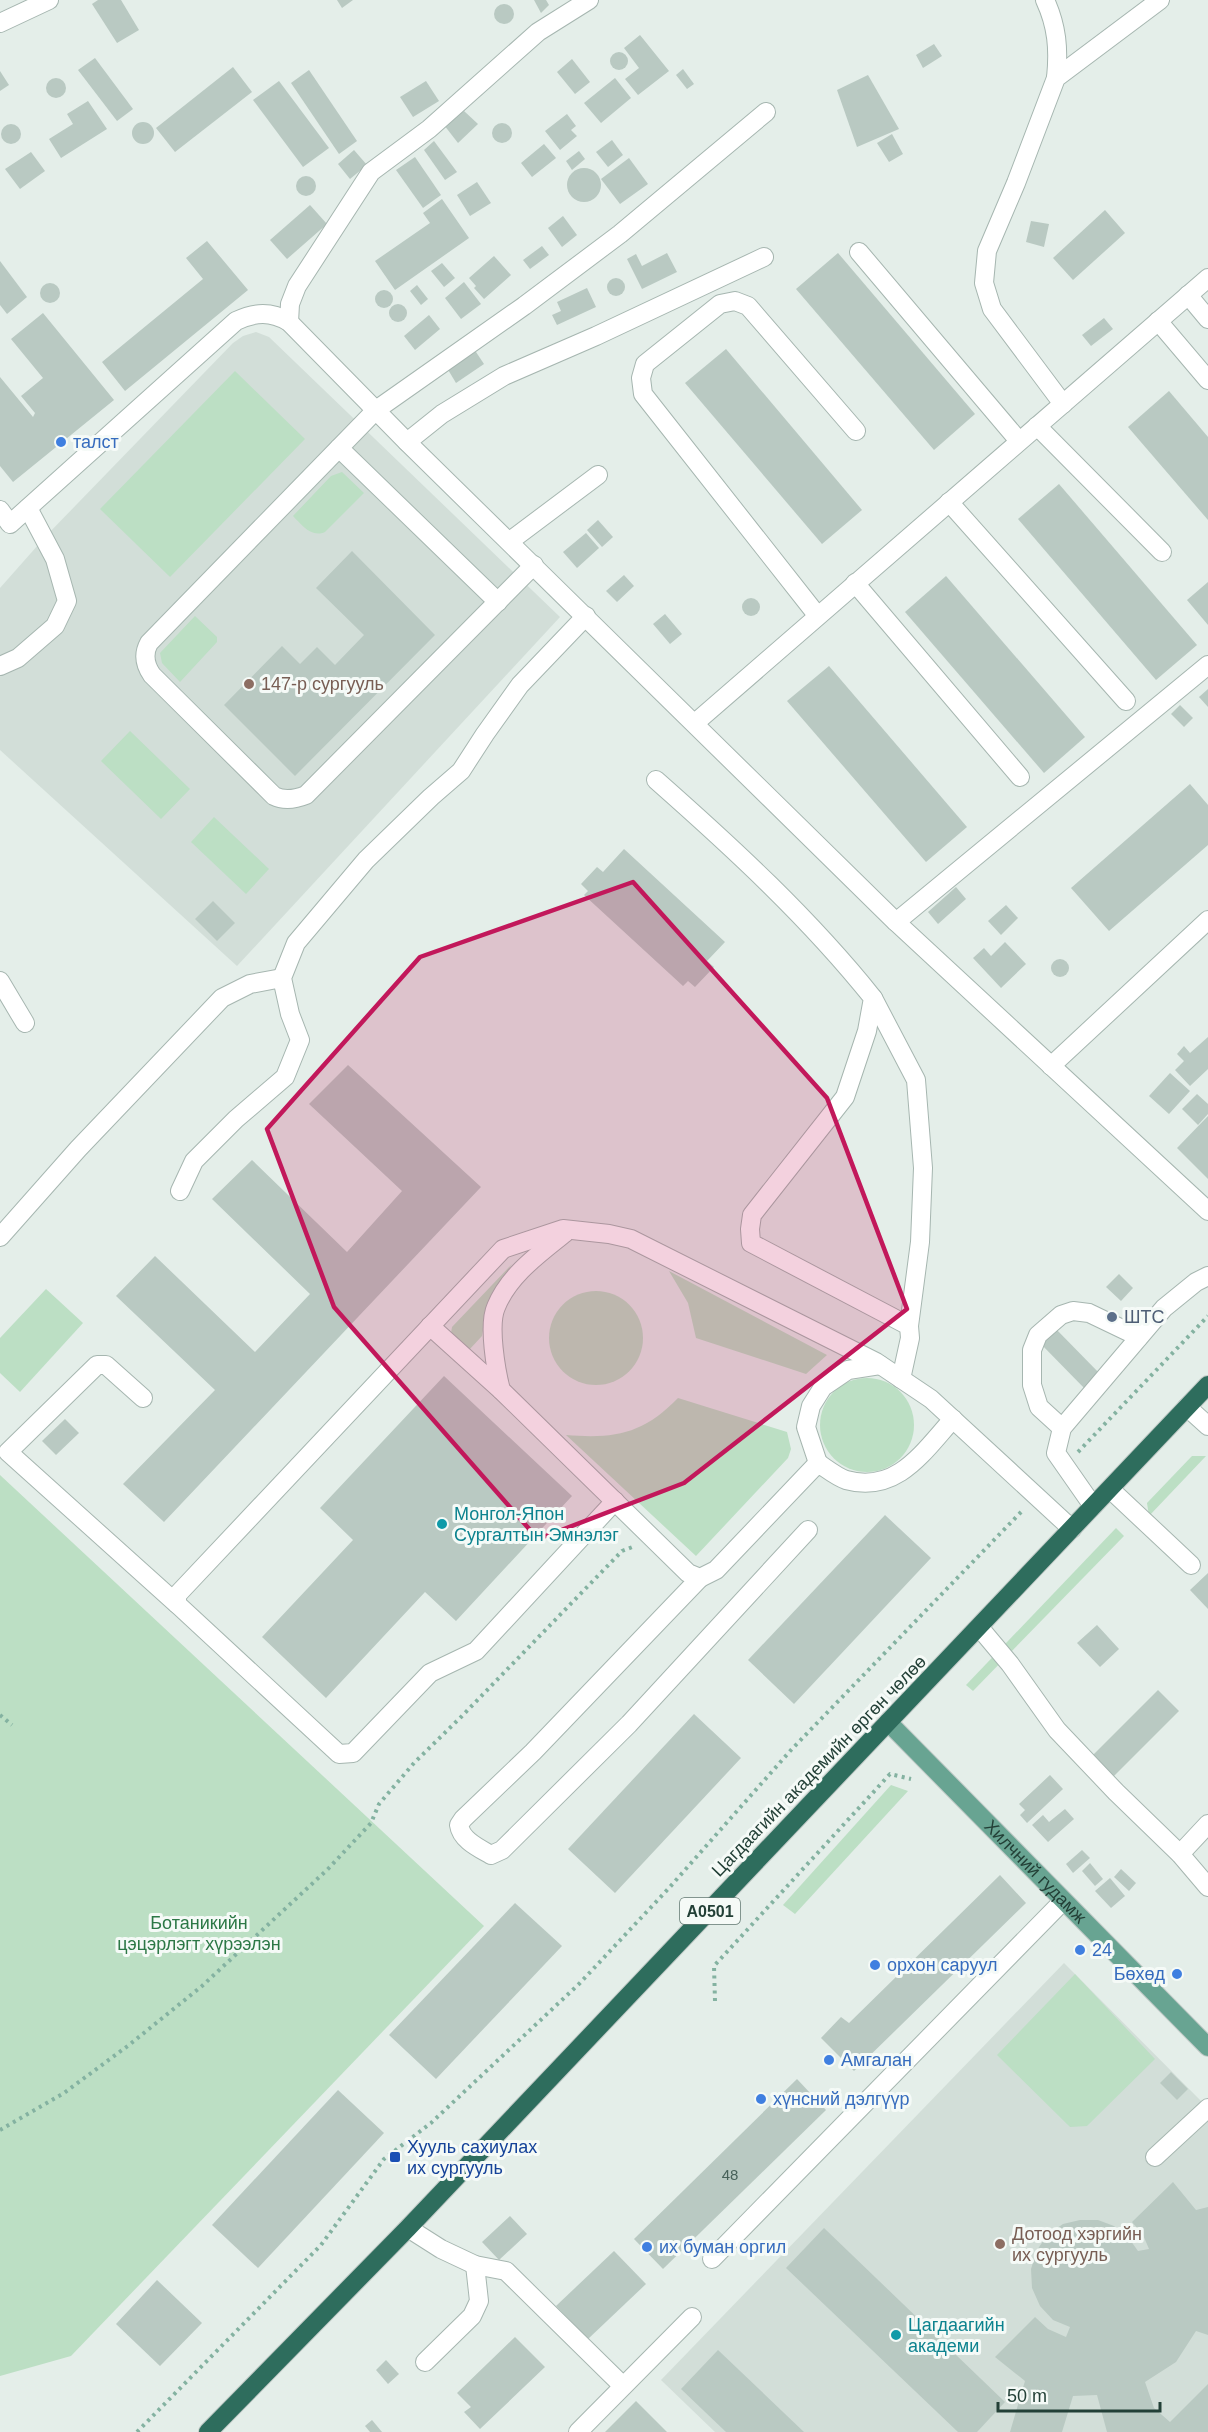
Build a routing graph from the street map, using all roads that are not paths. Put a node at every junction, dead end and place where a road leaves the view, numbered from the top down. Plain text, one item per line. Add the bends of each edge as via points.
1 (49, 0) edge
2 (589, 0) edge
3 (1045, 0) edge
4 (1160, 0) edge
5 (0, 23) edge
6 (1056, 78) junction
7 (766, 112) dead end
8 (859, 252) dead end
9 (764, 257) dead end
10 (1208, 278) edge
11 (1188, 295) junction
12 (1208, 319) edge
13 (1158, 321) junction
14 (290, 322) junction
15 (1208, 380) edge
16 (1063, 404) junction
17 (376, 410) junction
18 (1037, 426) junction
19 (856, 431) dead end
20 (1019, 441) junction
21 (407, 442) junction
22 (339, 448) junction
23 (598, 475) dead end
24 (949, 502) junction
25 (28, 508) junction
26 (3, 522) edge
27 (510, 541) junction
28 (1162, 552) dead end
29 (534, 565) junction
30 (855, 583) junction
31 (498, 602) junction
32 (817, 615) junction
33 (586, 616) junction
34 (1208, 665) edge
35 (0, 666) edge
36 (1126, 701) dead end
37 (695, 723) junction
38 (1020, 777) dead end
39 (656, 780) dead end
40 (1208, 920) edge
41 (896, 922) junction
42 (282, 978) junction
43 (0, 981) edge
44 (873, 998) junction
45 (25, 1023) dead end
46 (1051, 1066) junction
47 (180, 1191) dead end
48 (1208, 1211) edge
49 (568, 1230) junction
50 (0, 1237) edge
51 (1208, 1276) edge
52 (430, 1326) junction
53 (909, 1326) junction
54 (1139, 1337) junction
55 (880, 1365) junction
56 (901, 1379) junction
57 (1208, 1386) edge
58 (501, 1390) junction
59 (143, 1398) dead end
60 (1187, 1407) junction
61 (953, 1419) junction
62 (1208, 1426) edge
63 (1062, 1428) junction
64 (4, 1448) edge
65 (818, 1463) junction
66 (1110, 1489) junction
67 (615, 1501) junction
68 (1093, 1506) junction
69 (1072, 1529) junction
70 (808, 1530) dead end
71 (1191, 1565) dead end
72 (700, 1578) junction
73 (177, 1604) junction
74 (979, 1627) junction
75 (888, 1722) junction
76 (1208, 1824) edge
77 (1180, 1854) junction
78 (1208, 1887) edge
79 (1063, 1901) junction
80 (1208, 2047) edge
81 (1208, 2108) edge
82 (1155, 2157) dead end
83 (408, 2229) junction
84 (712, 2259) dead end
85 (475, 2265) junction
86 (692, 2317) dead end
87 (425, 2362) dead end
88 (623, 2386) junction
89 (208, 2432) edge
90 (578, 2432) edge

1 - 5 street
2 - 14 street via 538,32 429,129 371,172 297,286 290,304
3 - 6 street via 1057,36
4 - 6 street
6 - 16 street via 987,251 984,283 992,309
7 - 17 street via 620,234
8 - 20 street
9 - 21 street via 504,376 442,414
10 - 11 street
11 - 12 street
11 - 13 street
13 - 15 street
13 - 16 street
14 - 17 street
14 - 25 street via 266,313 236,321
16 - 18 street
17 - 21 street
17 - 22 street
18 - 20 street
18 - 28 street
19 - 32 street via 748,306 735,301 720,304 645,364 641,378 643,394
20 - 24 street
21 - 27 street
22 - 31 street
22 - 31 street via 149,643 146,651 152,675 274,796 288,799 306,795
23 - 27 street
24 - 30 street
24 - 36 street
25 - 26 street
25 - 35 street via 55,559 67,601 55,626 18,658
27 - 29 street
29 - 31 street
29 - 33 street
30 - 32 street
30 - 38 street
32 - 37 street
33 - 37 street
33 - 42 street via 520,685 461,771 366,860 296,943
34 - 41 street
37 - 41 street
39 - 44 street via 724,840 815,930
40 - 46 street
41 - 46 street
42 - 47 street via 300,1040 285,1077 194,1161
42 - 50 street via 250,984 222,998
43 - 45 street
44 - 53 street via 915,1080 922,1168 920,1242
44 - 53 street via 867,1031 845,1097 752,1215 750,1229 752,1243
46 - 48 street
49 - 52 street via 503,1249
49 - 55 street via 631,1239
49 - 58 street via 520,1270 495,1309 493,1358
51 - 54 street via 1164,1308
52 - 58 street
52 - 73 street via 177,1595
53 - 56 street
54 - 63 street
54 - 63 street via 1089,1313 1074,1311 1061,1315 1038,1335 1032,1350 1032,1385 1039,1407
55 - 56 street
55 - 65 street via 848,1370 823,1387 811,1406 806,1427
56 - 61 street
57 - 60 highway, Цагдаагийн академийн өргөн чөлөө / A0501
58 - 67 street
59 - 64 street via 106,1365 97,1365
60 - 62 street
60 - 66 highway, Цагдаагийн академийн өргөн чөлөө / A0501
61 - 65 street via 901,1474 872,1483 845,1480
61 - 69 street
63 - 68 street via 1056,1454
64 - 73 street
65 - 72 street via 716,1570
66 - 68 highway, Цагдаагийн академийн өргөн чөлөө / A0501
66 - 71 street
67 - 72 street via 688,1573
67 - 73 street via 476,1651 430,1673 353,1753 339,1755
68 - 69 highway, Цагдаагийн академийн өргөн чөлөө / A0501
69 - 74 highway, Цагдаагийн академийн өргөн чөлөө / A0501
70 - 72 street via 629,1724 502,1850 491,1854 474,1845 460,1832 463,1819
74 - 75 highway, Цагдаагийн академийн өргөн чөлөө / A0501
74 - 77 street via 1057,1730
75 - 79 main road, Хилчний гудамж
75 - 83 highway, Цагдаагийн академийн өргөн чөлөө / A0501
76 - 77 street
77 - 78 street
79 - 80 main road, Хилчний гудамж
79 - 84 street
81 - 82 street
83 - 85 street
83 - 89 highway, Цагдаагийн академийн өргөн чөлөө / A0501
85 - 87 street via 479,2301 472,2316
85 - 88 street via 506,2271
86 - 88 street
88 - 90 street

